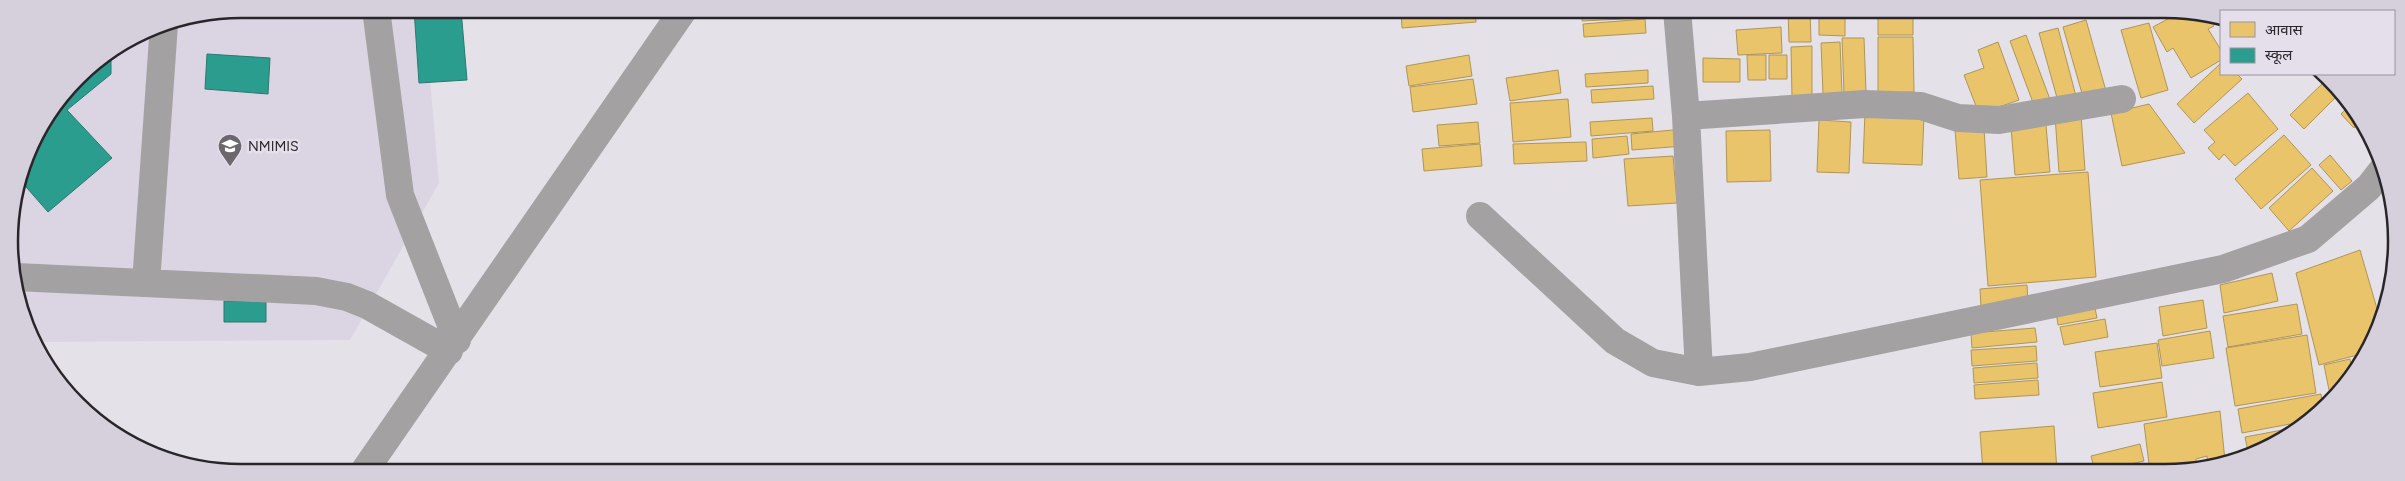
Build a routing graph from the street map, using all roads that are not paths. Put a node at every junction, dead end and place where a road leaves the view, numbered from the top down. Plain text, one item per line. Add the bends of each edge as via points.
1 (377, 18) edge
2 (678, 18) edge
3 (1678, 18) edge
4 (164, 31) edge
5 (2122, 99) dead end
6 (1686, 116) junction
7 (2378, 176) edge
8 (1480, 216) dead end
9 (21, 277) edge
10 (146, 283) junction
11 (453, 346) junction
12 (1699, 372) junction
13 (369, 464) edge

1 - 11 street via 400,195
2 - 11 street
3 - 6 street
4 - 10 street
5 - 6 street via 1999,120 1958,118 1921,106 1865,104
6 - 12 street
7 - 12 street via 2308,239 2222,269 1750,368
8 - 12 street via 1615,341 1653,364
9 - 10 street
10 - 11 street via 316,291 347,297
11 - 13 street

